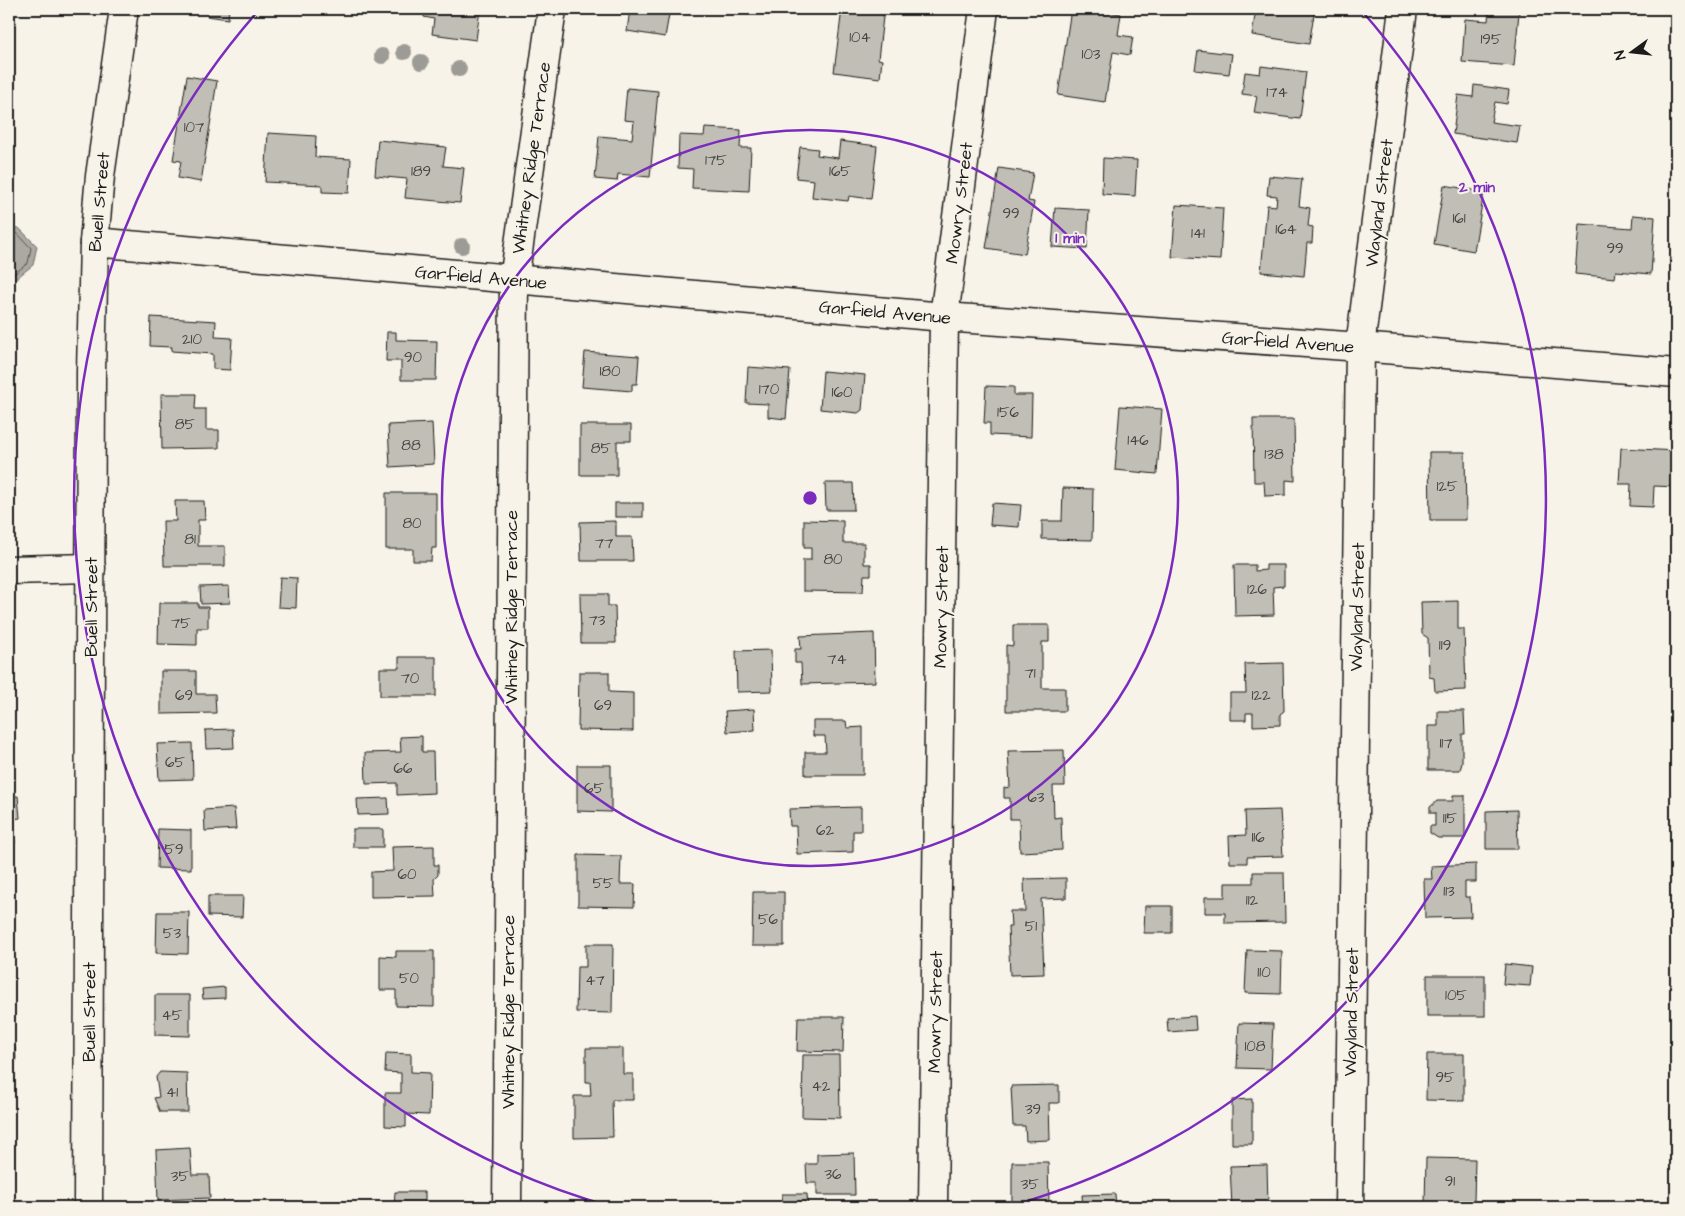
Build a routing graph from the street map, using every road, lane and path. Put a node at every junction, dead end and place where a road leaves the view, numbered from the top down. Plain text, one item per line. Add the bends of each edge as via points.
1 (124, 9) edge
2 (552, 9) edge
3 (984, 9) edge
4 (1403, 9) edge
5 (94, 242) junction
6 (514, 280) junction
7 (944, 317) junction
8 (1360, 347) junction
9 (1676, 373) edge
10 (91, 568) junction
11 (9, 570) edge
12 (88, 1207) edge
13 (507, 1207) edge
14 (933, 1207) edge
15 (1349, 1207) edge

1 - 5 street, Buell Street
2 - 6 street, Whitney Ridge Terrace
3 - 7 street, Mowry Street
4 - 8 street, Wayland Street
5 - 6 street, Garfield Avenue
5 - 10 street, Buell Street
6 - 7 street, Garfield Avenue
6 - 13 street, Whitney Ridge Terrace
7 - 8 street, Garfield Avenue
7 - 14 street, Mowry Street
8 - 9 street, Garfield Avenue
8 - 15 street, Wayland Street
10 - 11 street
10 - 12 street, Buell Street

